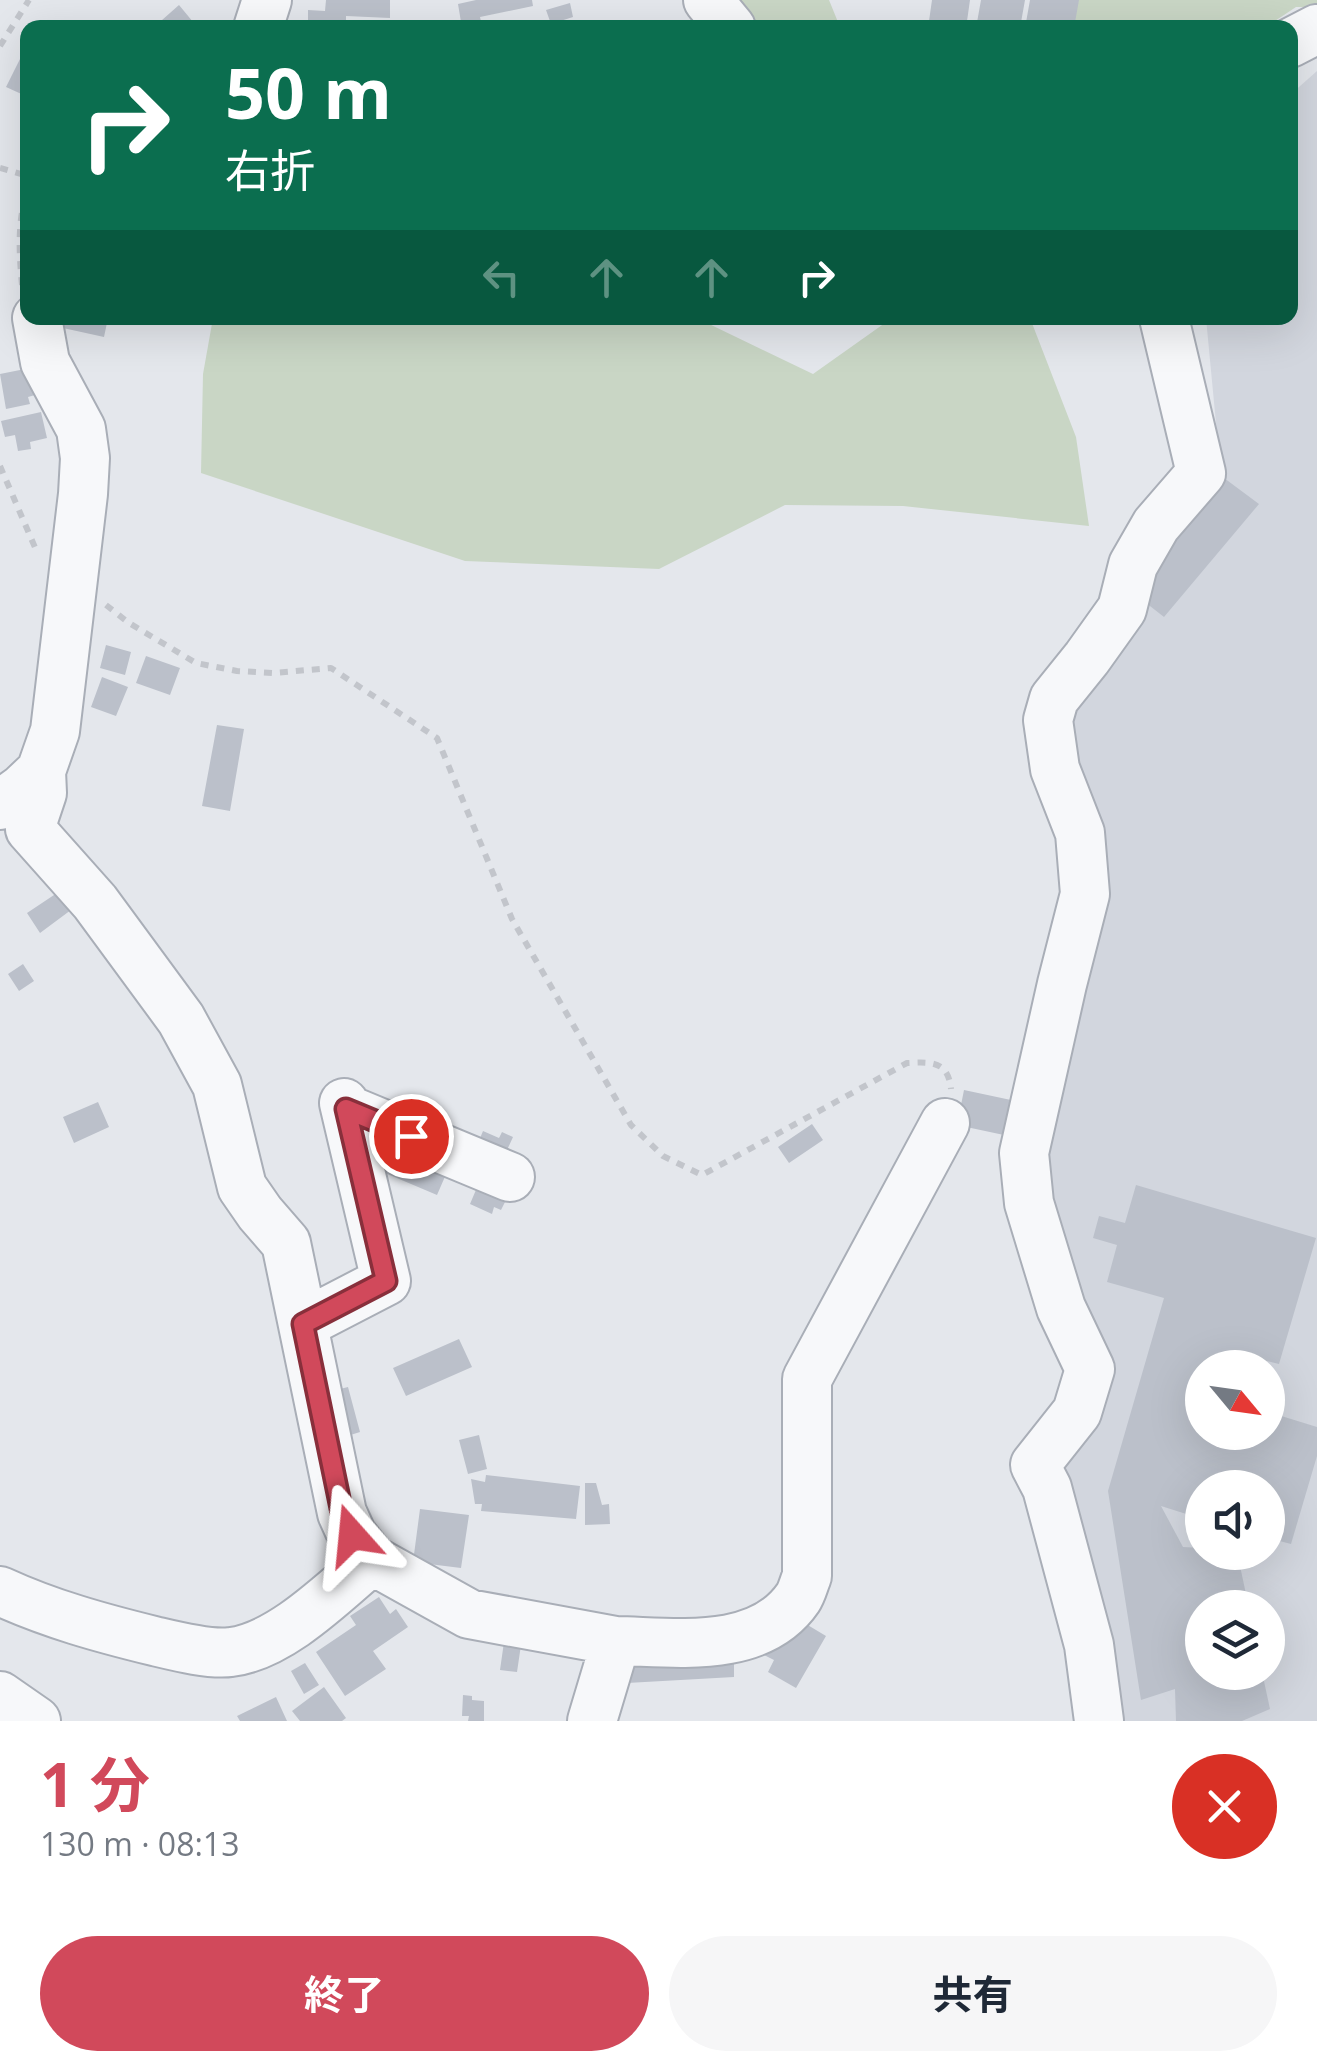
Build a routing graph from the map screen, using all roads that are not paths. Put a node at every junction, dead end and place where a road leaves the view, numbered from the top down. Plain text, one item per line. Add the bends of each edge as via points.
1 (708, 0) edge
2 (724, 20) edge
3 (35, 325) edge
4 (1166, 325) edge
5 (41, 771) junction
6 (0, 805) edge
7 (944, 1122) road end
8 (510, 1177) dead end
9 (303, 1324) junction
10 (372, 1560) junction
11 (0, 1591) edge
12 (616, 1641) junction
13 (0, 1696) edge
14 (36, 1721) edge
15 (592, 1721) edge
16 (1098, 1721) edge

1 - 2 street
3 - 5 street via 83,443 55,731
4 - 16 street via 1200,473 1156,525 1133,565 1122,609 1054,698 1048,720 1055,769 1080,832 1085,894 1024,1152 1029,1203 1061,1308 1090,1369 1076,1412 1034,1465 1048,1488 1089,1645
5 - 6 street
5 - 9 street via 42,793 30,829 95,902 181,1019 217,1085 242,1186 286,1243
7 - 12 street via 807,1380 807,1576 799,1597 752,1634 702,1643
8 - 9 street via 345,1106 386,1281
9 - 10 street via 342,1513
10 - 11 street via 296,1623 230,1652 90,1625
10 - 12 street via 469,1614
12 - 15 street
13 - 14 street

